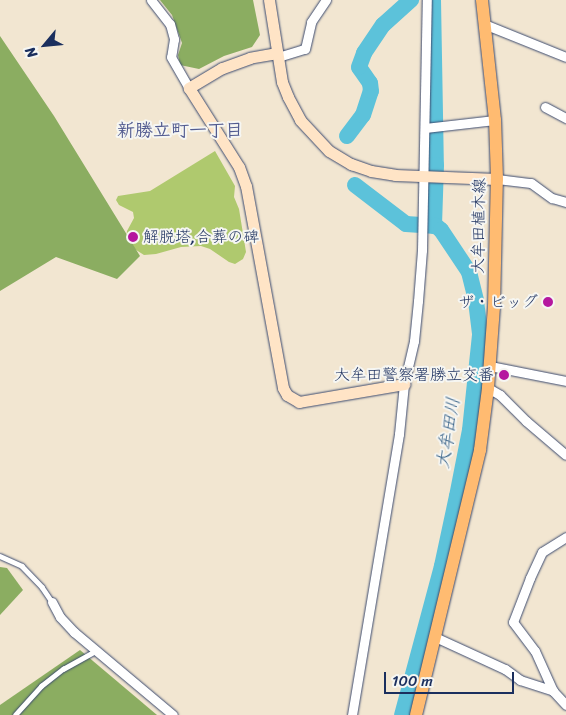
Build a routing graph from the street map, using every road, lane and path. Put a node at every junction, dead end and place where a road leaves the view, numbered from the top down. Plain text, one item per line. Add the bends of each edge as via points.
1 (150, 0) edge
2 (269, 0) edge
3 (326, 0) edge
4 (427, 0) edge
5 (482, 0) edge
6 (484, 24) junction
7 (277, 55) junction
8 (566, 57) edge
9 (190, 88) junction
10 (545, 107) dead end
11 (566, 118) edge
12 (495, 120) junction
13 (427, 128) junction
14 (427, 178) junction
15 (497, 179) junction
16 (566, 202) edge
17 (490, 366) junction
18 (566, 381) edge
19 (404, 384) junction
20 (488, 388) junction
21 (566, 455) edge
22 (566, 538) edge
23 (0, 556) edge
24 (52, 602) joint
25 (435, 637) junction
26 (95, 651) junction
27 (553, 691) junction
28 (566, 705) edge
29 (14, 715) edge
30 (174, 715) edge
31 (352, 715) edge
32 (416, 715) edge

1 - 9 street via 170,24 174,40 171,57
2 - 7 street
3 - 7 street via 311,22 305,49
4 - 13 street
5 - 6 main road, 大牟田植木線
6 - 8 street
6 - 12 main road, 大牟田植木線
7 - 9 street via 250,58 222,68
7 - 14 street via 282,82 300,120 329,151 371,171
9 - 19 street via 239,167 246,186 286,395 298,402 310,402
10 - 11 street
12 - 13 street
12 - 15 main road, 大牟田植木線
13 - 14 street
14 - 15 street
14 - 19 street via 414,341
15 - 16 street via 531,183 552,198
15 - 17 main road, 大牟田植木線
17 - 18 street
17 - 20 main road, 大牟田植木線
19 - 31 street via 399,434
20 - 21 street via 500,395
20 - 25 main road, 大牟田植木線 via 478,458
22 - 27 street via 542,552 513,622 536,651
23 - 24 lane via 22,566
24 - 26 street via 60,617
25 - 27 street via 505,668 520,680
25 - 32 main road, 大牟田植木線
26 - 29 lane via 41,686
26 - 30 street
27 - 28 street

